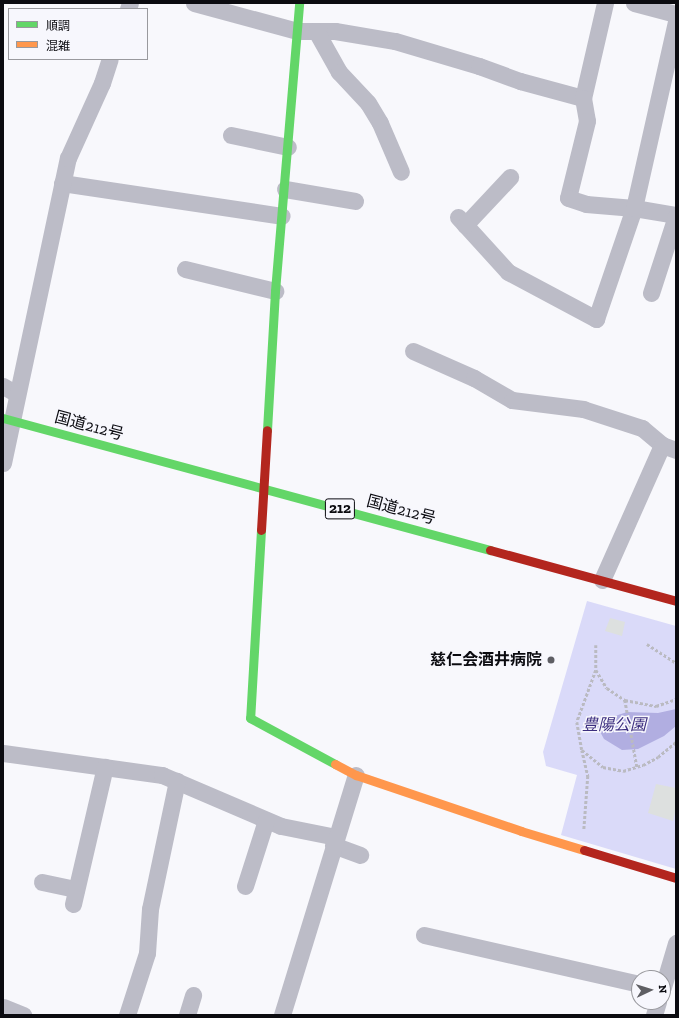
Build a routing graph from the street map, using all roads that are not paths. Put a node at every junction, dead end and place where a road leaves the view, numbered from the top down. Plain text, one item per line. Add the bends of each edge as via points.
1 (194, 3) edge
2 (299, 3) edge
3 (605, 3) edge
4 (634, 3) edge
5 (676, 14) edge
6 (676, 21) edge
7 (297, 31) junction
8 (316, 31) junction
9 (110, 60) edge
10 (583, 98) junction
11 (231, 135) dead end
12 (288, 147) junction
13 (401, 172) dead end
14 (510, 177) dead end
15 (62, 183) junction
16 (284, 189) junction
17 (356, 202) dead end
18 (634, 208) junction
19 (282, 216) junction
20 (676, 216) edge
21 (185, 269) dead end
22 (275, 291) junction
23 (651, 293) dead end
24 (413, 351) dead end
25 (10, 390) edge
26 (7, 419) edge
27 (669, 447) edge
28 (3, 463) edge
29 (262, 488) junction
30 (602, 580) junction
31 (676, 600) edge
32 (3, 753) edge
33 (105, 767) junction
34 (356, 775) junction
35 (177, 782) junction
36 (266, 820) junction
37 (335, 841) junction
38 (360, 855) dead end
39 (676, 878) edge
40 (42, 882) dead end
41 (244, 886) dead end
42 (424, 935) dead end
43 (676, 943) edge
44 (668, 970) edge
45 (631, 982) edge
46 (193, 995) dead end
47 (3, 1007) edge
48 (23, 1015) edge
49 (127, 1015) edge
50 (187, 1015) edge
51 (282, 1015) edge

1 - 7 street
2 - 7 main road
3 - 10 street
4 - 5 street
6 - 18 street
7 - 8 street
7 - 12 main road
8 - 10 street via 335,31 395,41 520,81
8 - 13 street via 339,72 368,103 380,123
9 - 15 street via 68,158
10 - 18 street via 587,121 568,198 586,204
11 - 12 street
12 - 16 main road
14 - 18 street via 462,221 508,272 596,319
15 - 19 street
15 - 25 street
16 - 17 street
16 - 19 main road
18 - 20 street
19 - 22 main road
20 - 23 street
21 - 22 street
22 - 29 main road
24 - 27 street via 474,378 512,400 583,409 642,428
25 - 26 street
26 - 28 street
26 - 29 main road, 国道212号 / 212
27 - 30 street
29 - 30 main road, 国道212号 / 212
29 - 34 main road via 250,718
30 - 31 main road, 国道212号 / 212
32 - 33 street
33 - 35 street via 162,775
33 - 40 street via 75,896
34 - 37 street
34 - 39 main road via 521,831
35 - 36 street
35 - 49 street via 150,909 147,953
36 - 37 street
36 - 41 street
37 - 38 street
37 - 51 street
42 - 45 street
43 - 44 street
46 - 50 street
47 - 48 street

